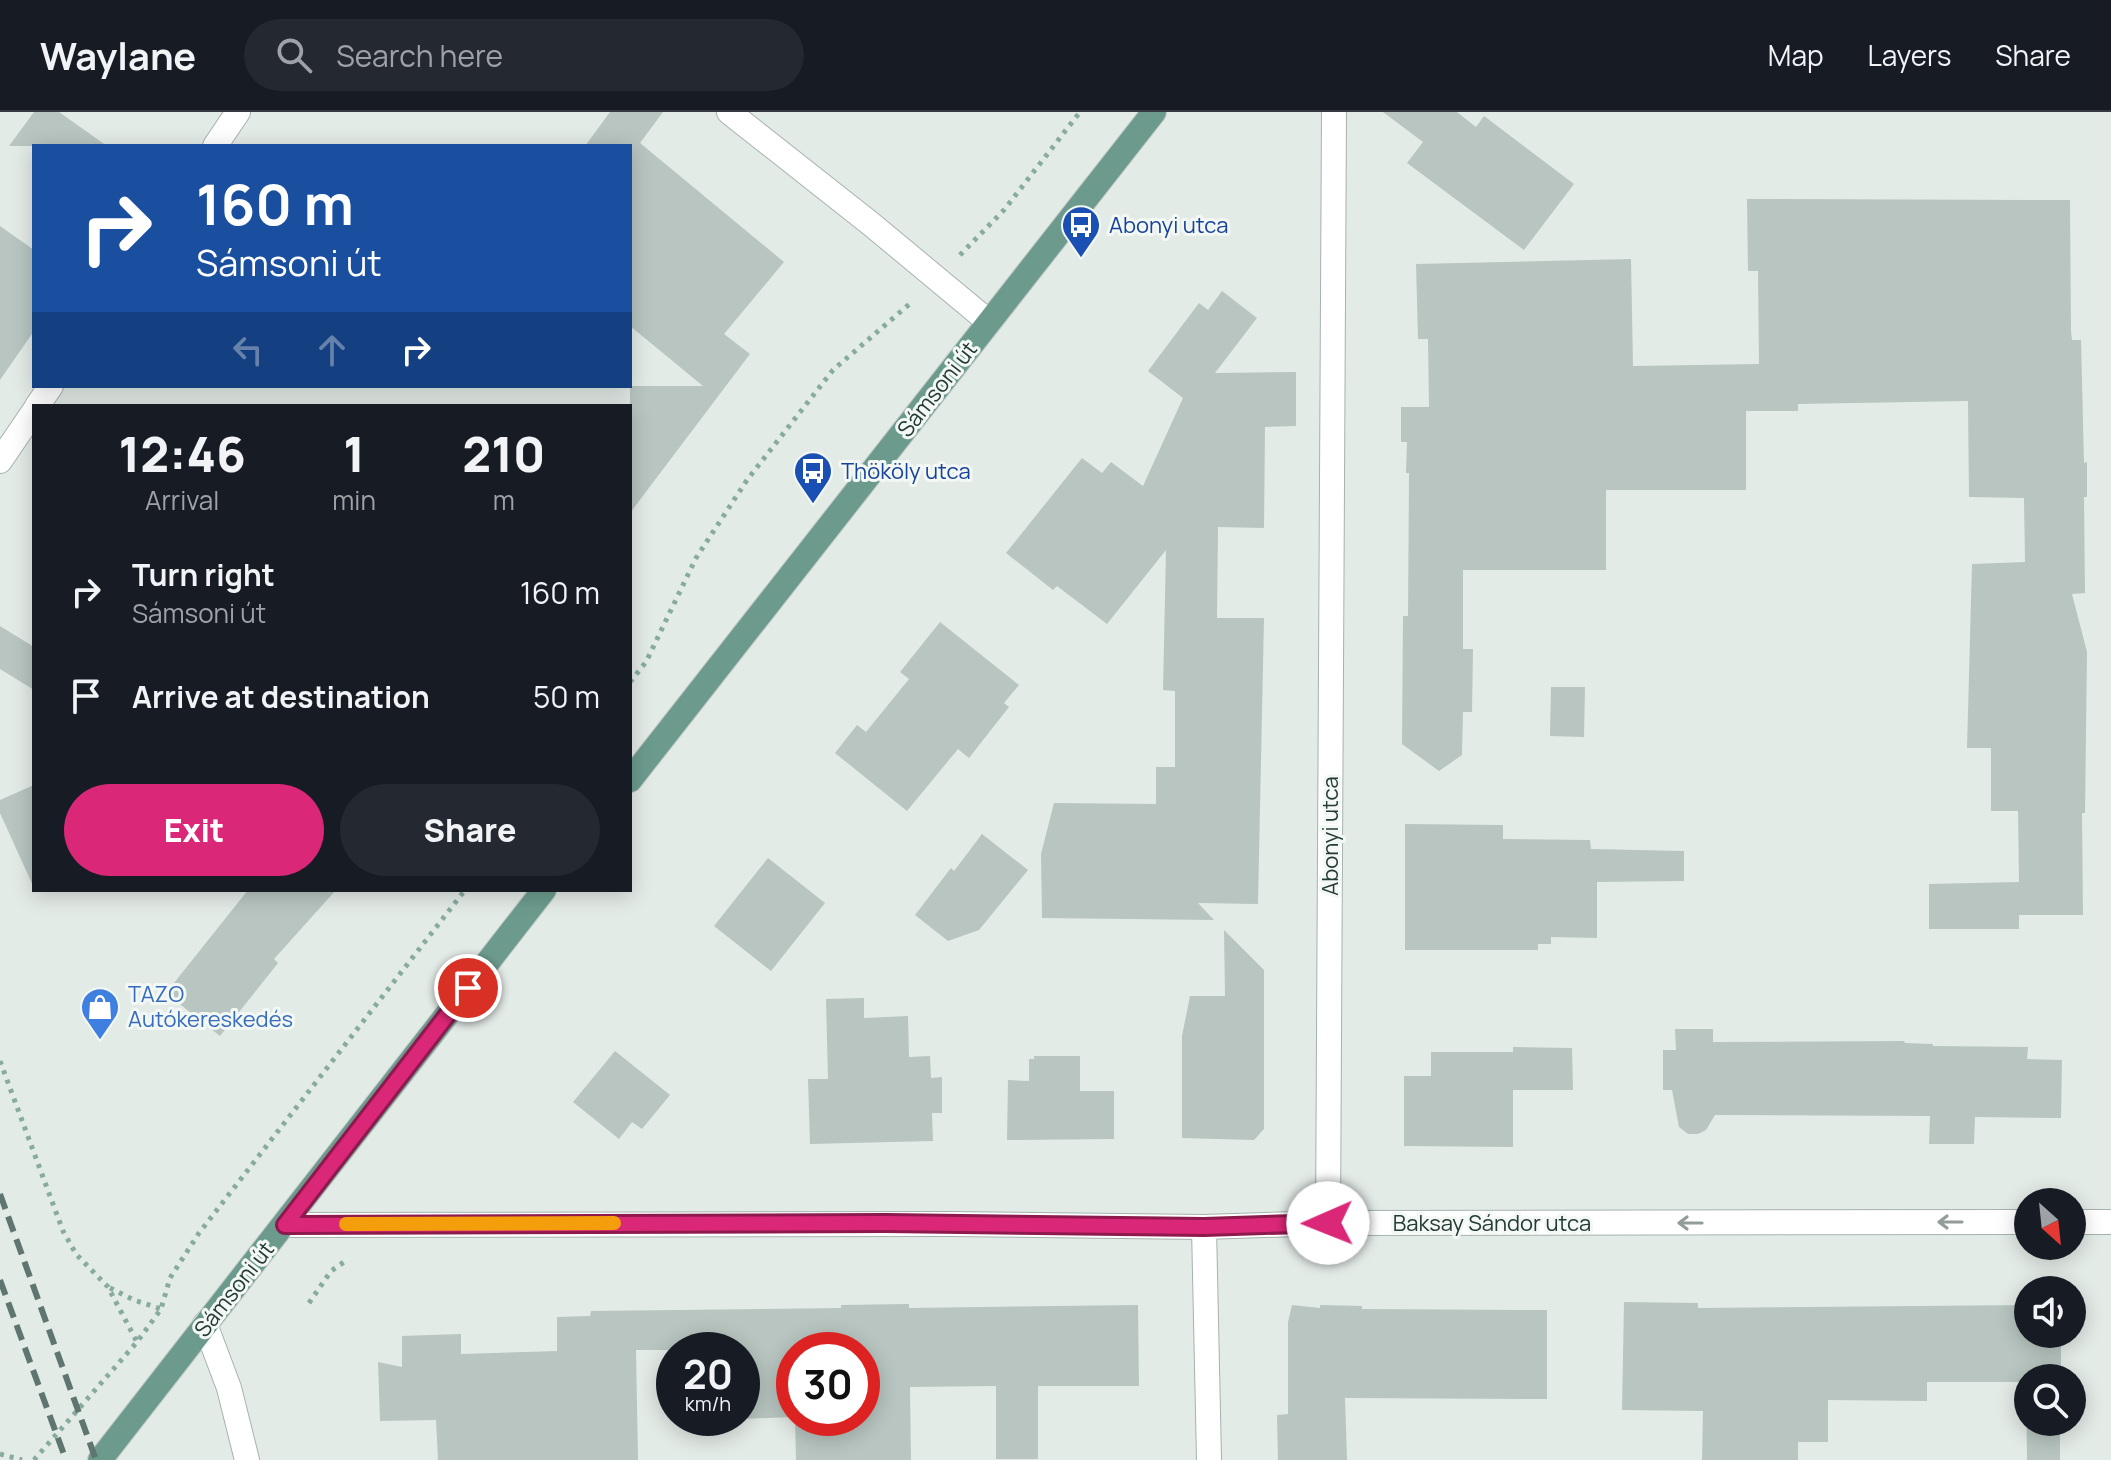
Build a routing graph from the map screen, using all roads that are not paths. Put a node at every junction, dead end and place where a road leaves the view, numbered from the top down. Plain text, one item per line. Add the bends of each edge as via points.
1 (238, 112) edge
2 (729, 112) edge
3 (1154, 112) edge
4 (1334, 112) edge
5 (216, 144) edge
6 (989, 322) junction
7 (32, 414) edge
8 (0, 461) edge
9 (632, 777) edge
10 (542, 892) edge
11 (2014, 1222) edge
12 (2086, 1222) edge
13 (2111, 1222) edge
14 (1328, 1223) junction
15 (285, 1225) junction
16 (1204, 1227) junction
17 (205, 1324) junction
18 (100, 1460) edge
19 (247, 1460) edge
20 (1209, 1460) edge

1 - 5 street
2 - 6 street
3 - 6 main road, Sámsoni út
4 - 14 street, Abonyi utca
6 - 9 main road, Sámsoni út
7 - 8 street
10 - 15 main road, Sámsoni út
11 -> 14 street, Baksay Sándor utca
12 - 13 street
14 - 16 street, Baksay Sándor utca
15 - 16 street, Baksay Sándor utca
15 - 17 main road, Sámsoni út
16 - 20 street
17 - 18 main road, Sámsoni út
17 - 19 street via 229,1388

